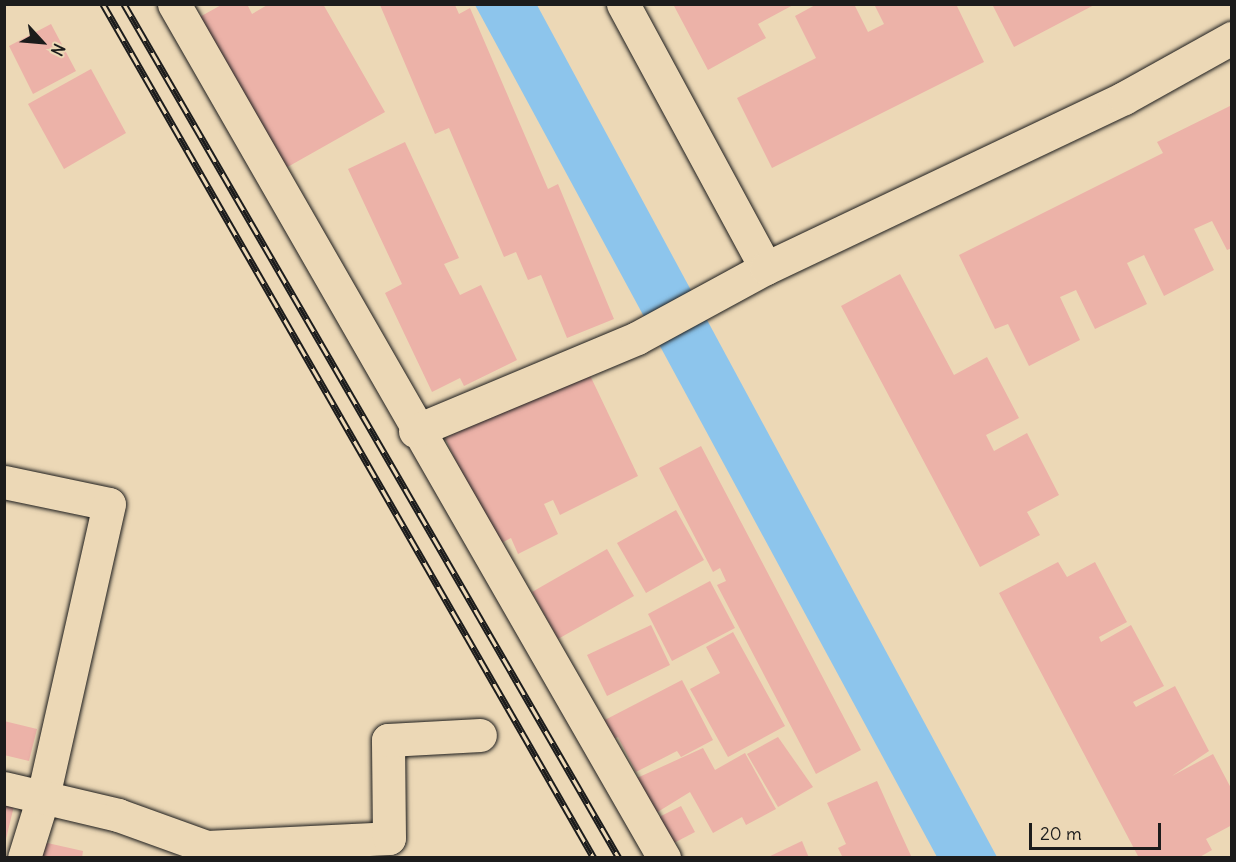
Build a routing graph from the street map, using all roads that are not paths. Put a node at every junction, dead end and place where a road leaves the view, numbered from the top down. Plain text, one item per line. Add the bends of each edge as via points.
1 (174, 4) edge
2 (623, 4) edge
3 (1232, 38) edge
4 (766, 268) junction
5 (415, 431) junction
6 (4, 482) edge
7 (480, 735) dead end
8 (4, 788) edge
9 (43, 797) junction
10 (389, 848) edge
11 (24, 858) edge
12 (664, 858) edge

1 - 5 street
2 - 4 street
3 - 4 street via 1124,98
4 - 5 street via 638,338
5 - 12 street
6 - 9 street via 109,504
7 - 10 street via 388,740
8 - 9 street
9 - 10 street via 118,815 207,847
9 - 11 street

